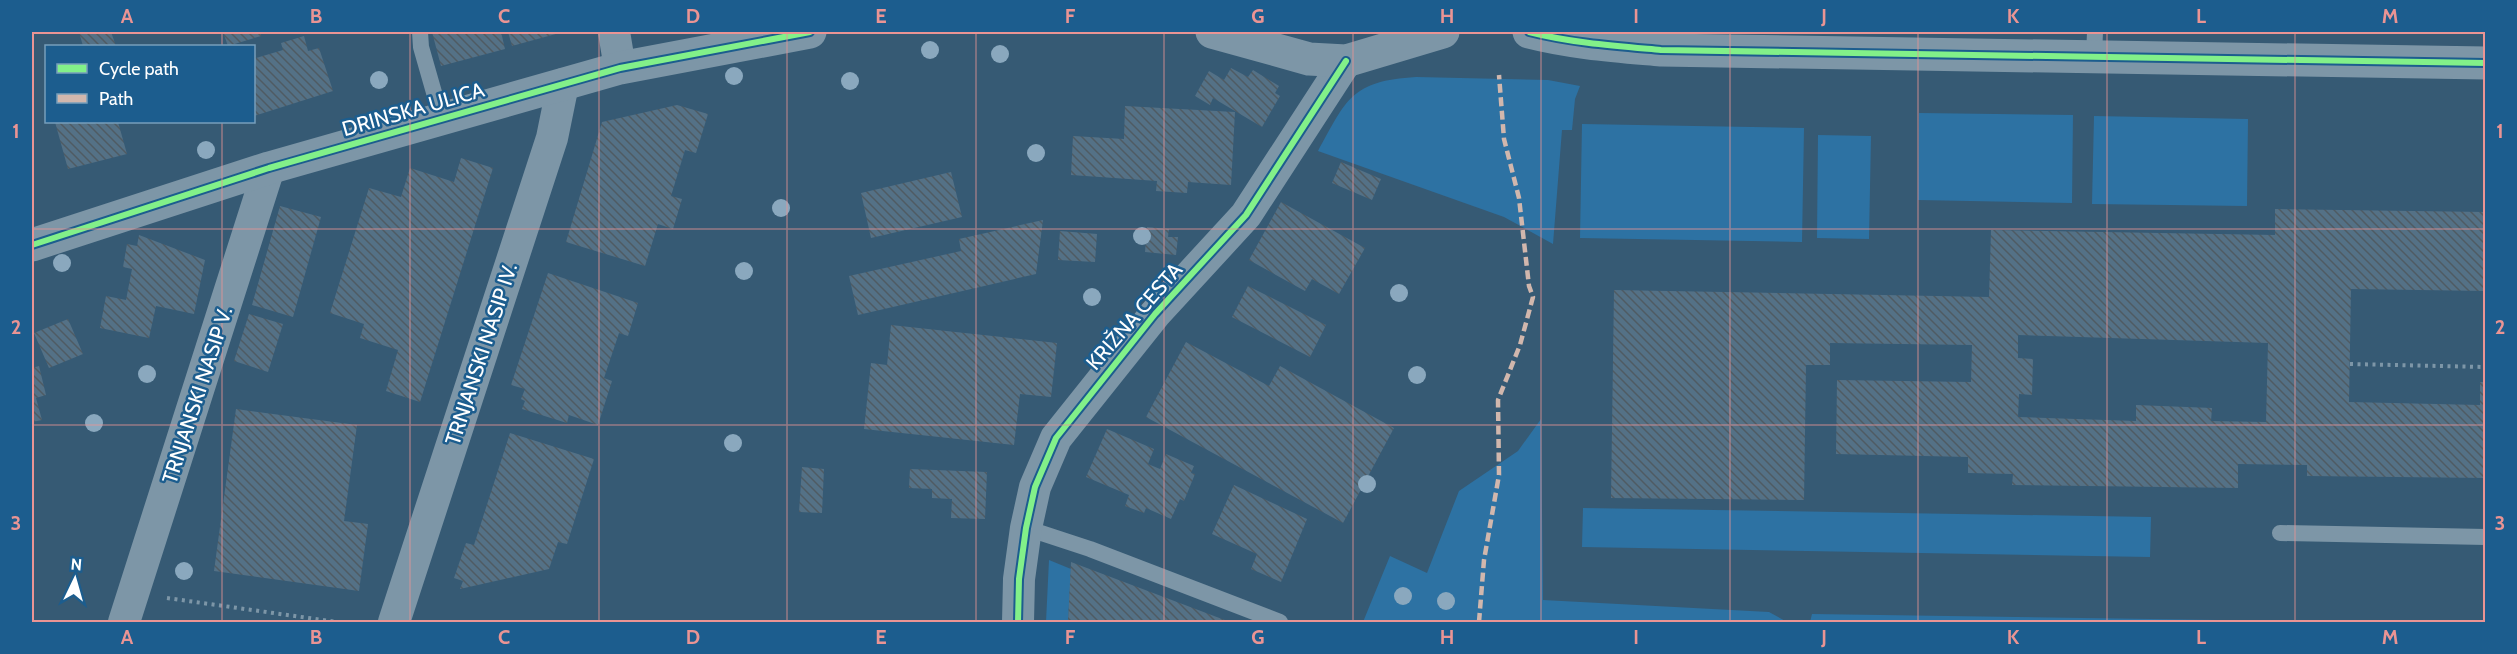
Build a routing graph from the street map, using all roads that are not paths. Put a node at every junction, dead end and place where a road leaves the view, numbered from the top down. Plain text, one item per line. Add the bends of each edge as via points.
1 (420, 32) edge
2 (614, 32) edge
3 (810, 32) edge
4 (1212, 32) edge
5 (1443, 32) edge
6 (1541, 35) edge
7 (2094, 44) edge
8 (1346, 61) junction
9 (2486, 63) edge
10 (620, 68) junction
11 (563, 84) junction
12 (441, 117) junction
13 (269, 168) junction
14 (32, 245) edge
15 (1026, 528) junction
16 (2280, 533) dead end
17 (2486, 537) edge
18 (128, 608) edge
19 (394, 622) edge
20 (1018, 622) edge
21 (1280, 622) edge

1 - 12 lane
2 - 10 street
3 - 10 street, DRINSKA ULICA
4 - 8 street via 1309,59
5 - 8 street
6 - 7 street via 1604,46 1661,50
7 - 9 street
8 - 15 street, KRIŽNA CESTA via 1245,215 1155,314 1056,438 1035,487
10 - 11 street, DRINSKA ULICA
11 - 12 street, DRINSKA ULICA
11 - 19 street, TRNJANSKI NASIP IV. via 552,138
12 - 13 street, DRINSKA ULICA
13 - 14 street, DRINSKA ULICA
13 - 18 street, TRNJANSKI NASIP V.
15 - 20 street, KRIŽNA CESTA
15 - 21 lane
16 - 17 lane

